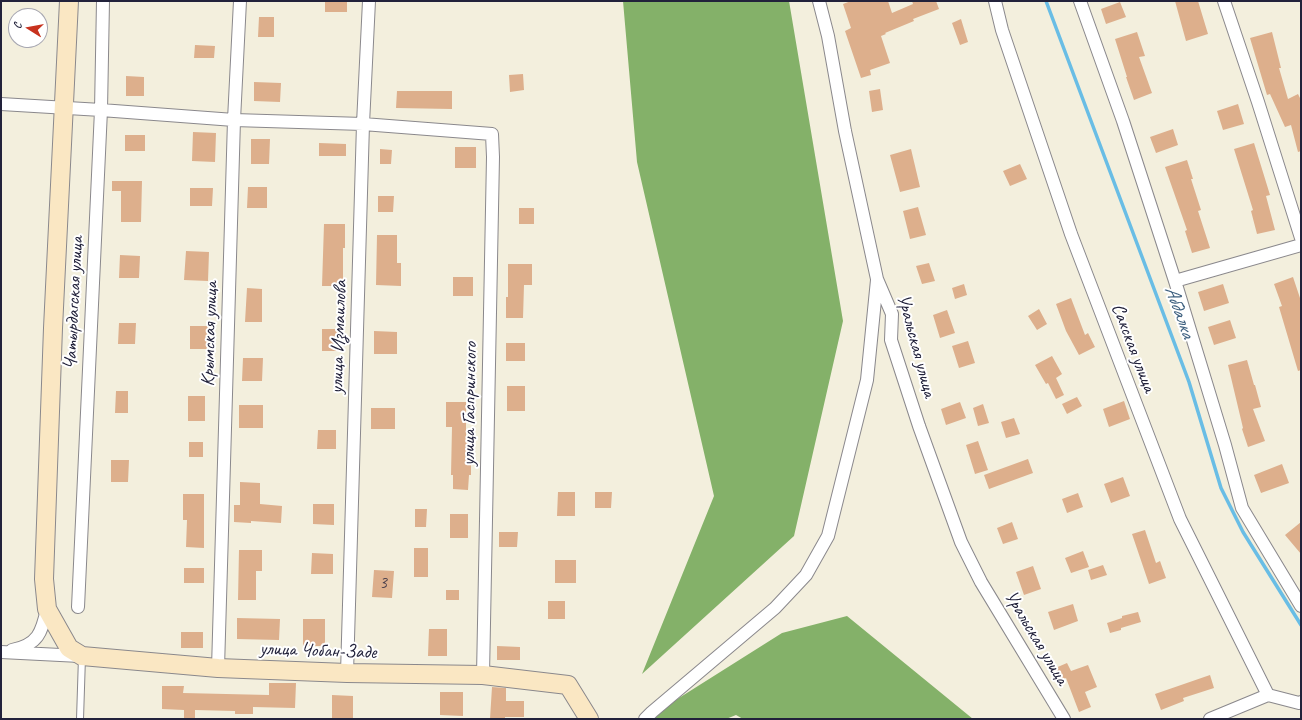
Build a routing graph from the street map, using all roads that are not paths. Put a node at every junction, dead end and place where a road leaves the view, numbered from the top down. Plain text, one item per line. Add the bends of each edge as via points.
1 (69, 1) edge
2 (103, 1) edge
3 (240, 1) edge
4 (369, 1) edge
5 (819, 1) edge
6 (995, 1) edge
7 (1080, 1) edge
8 (1224, 1) edge
9 (1, 104) edge
10 (64, 107) junction
11 (101, 110) junction
12 (234, 120) junction
13 (363, 124) junction
14 (1301, 238) edge
15 (1301, 245) edge
16 (877, 279) junction
17 (1175, 281) junction
18 (1301, 606) edge
19 (78, 607) dead end
20 (47, 609) junction
21 (1, 652) edge
22 (75, 652) junction
23 (218, 668) junction
24 (347, 673) junction
25 (483, 675) junction
26 (1268, 695) junction
27 (1300, 704) edge
28 (80, 719) edge
29 (589, 719) edge
30 (645, 719) edge
31 (1064, 719) edge
32 (1210, 719) edge

1 - 10 main road
2 - 11 street, Чатырдагская улица
3 - 12 street, Крымская улица
4 - 13 street, улица Измаилова
5 - 16 street, Уральская улица
6 - 26 street, Сакская улица via 1002,30 1071,234 1180,519
7 - 17 street
8 - 14 street
9 - 10 street
10 - 11 street
10 - 20 main road via 44,579
11 - 12 street
11 - 19 street, Чатырдагская улица
12 - 13 street
12 - 23 street, Крымская улица
13 - 24 street, улица Измаилова
13 - 25 street, улица Гаспринского via 492,134
15 - 17 street
16 - 30 street via 867,380 828,536 806,574 775,608
16 - 31 street, Уральская улица via 892,314 891,340 961,542 981,582
17 - 18 street via 1242,508
20 - 21 street via 43,627 34,641 20,648
20 - 22 main road
21 - 22 street
22 - 23 main road, улица Чобан-Заде
22 - 28 lane
23 - 24 main road, улица Чобан-Заде
24 - 25 main road, улица Чобан-Заде
25 - 29 main road, улица Чобан-Заде via 568,685
26 - 27 street
26 - 32 street

